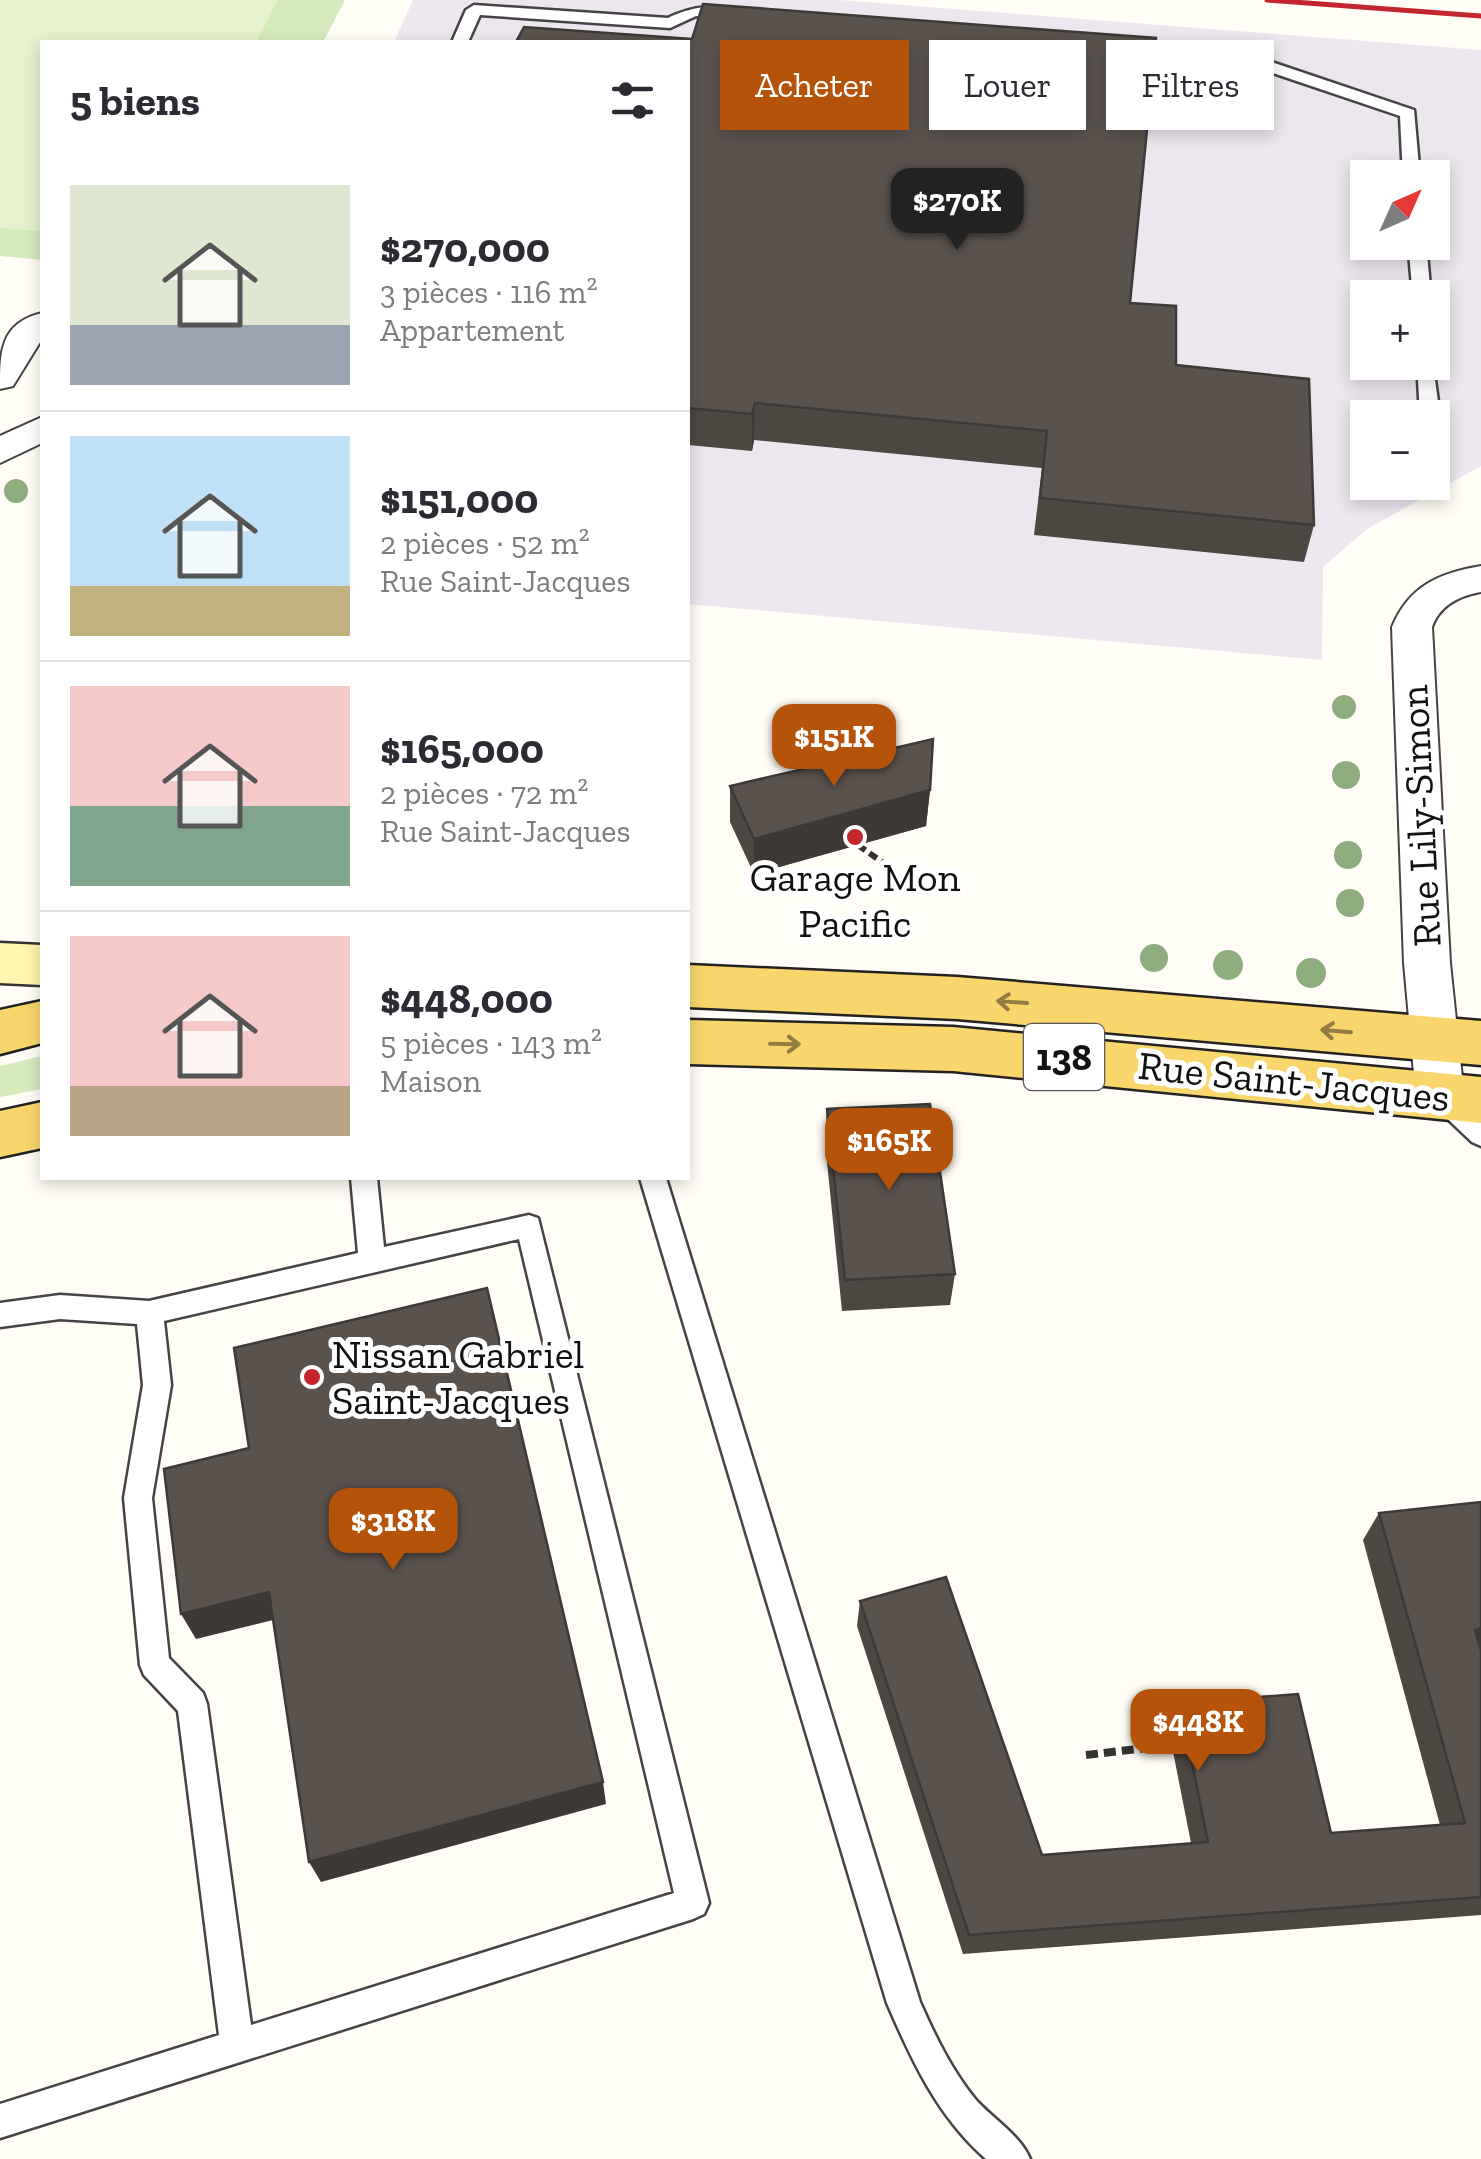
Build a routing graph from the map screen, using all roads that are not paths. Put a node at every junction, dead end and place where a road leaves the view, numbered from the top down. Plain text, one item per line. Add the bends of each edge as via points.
1 (754, 16) edge
2 (461, 40) edge
3 (1274, 67) edge
4 (1411, 160) edge
5 (40, 325) edge
6 (0, 378) edge
7 (40, 429) edge
8 (0, 451) edge
9 (1481, 578) edge
10 (0, 963) edge
11 (40, 964) edge
12 (690, 986) edge
13 (40, 1022) edge
14 (0, 1032) edge
15 (1457, 1041) edge
16 (690, 1042) edge
17 (1460, 1098) edge
18 (40, 1125) edge
19 (0, 1134) edge
20 (1481, 1135) edge
21 (364, 1180) edge
22 (654, 1180) edge
23 (372, 1261) junction
24 (149, 1313) junction
25 (0, 1314) edge
26 (238, 2047) junction
27 (0, 2121) edge
28 (1013, 2159) edge

1 - 2 lane via 694,11 670,23 474,10
3 - 4 lane via 1408,112
5 - 6 street via 25,336
7 - 8 street
9 - 15 street, Rue Lily-Simon via 1424,601 1412,628
10 - 11 main road
15 -> 12 main road, Rue Saint-Jacques / 138 via 956,998
13 - 14 main road
15 - 17 street, Rue Lily-Simon
16 -> 17 main road, Rue Saint-Jacques / 138 via 953,1048
17 - 20 lane
18 - 19 main road
21 - 23 lane
22 - 28 lane via 904,2003 950,2098
23 - 24 lane
23 - 26 lane via 529,1226 693,1903
24 - 25 lane via 60,1306
24 - 26 lane via 157,1385 138,1498 155,1666 192,1704
26 - 27 lane

